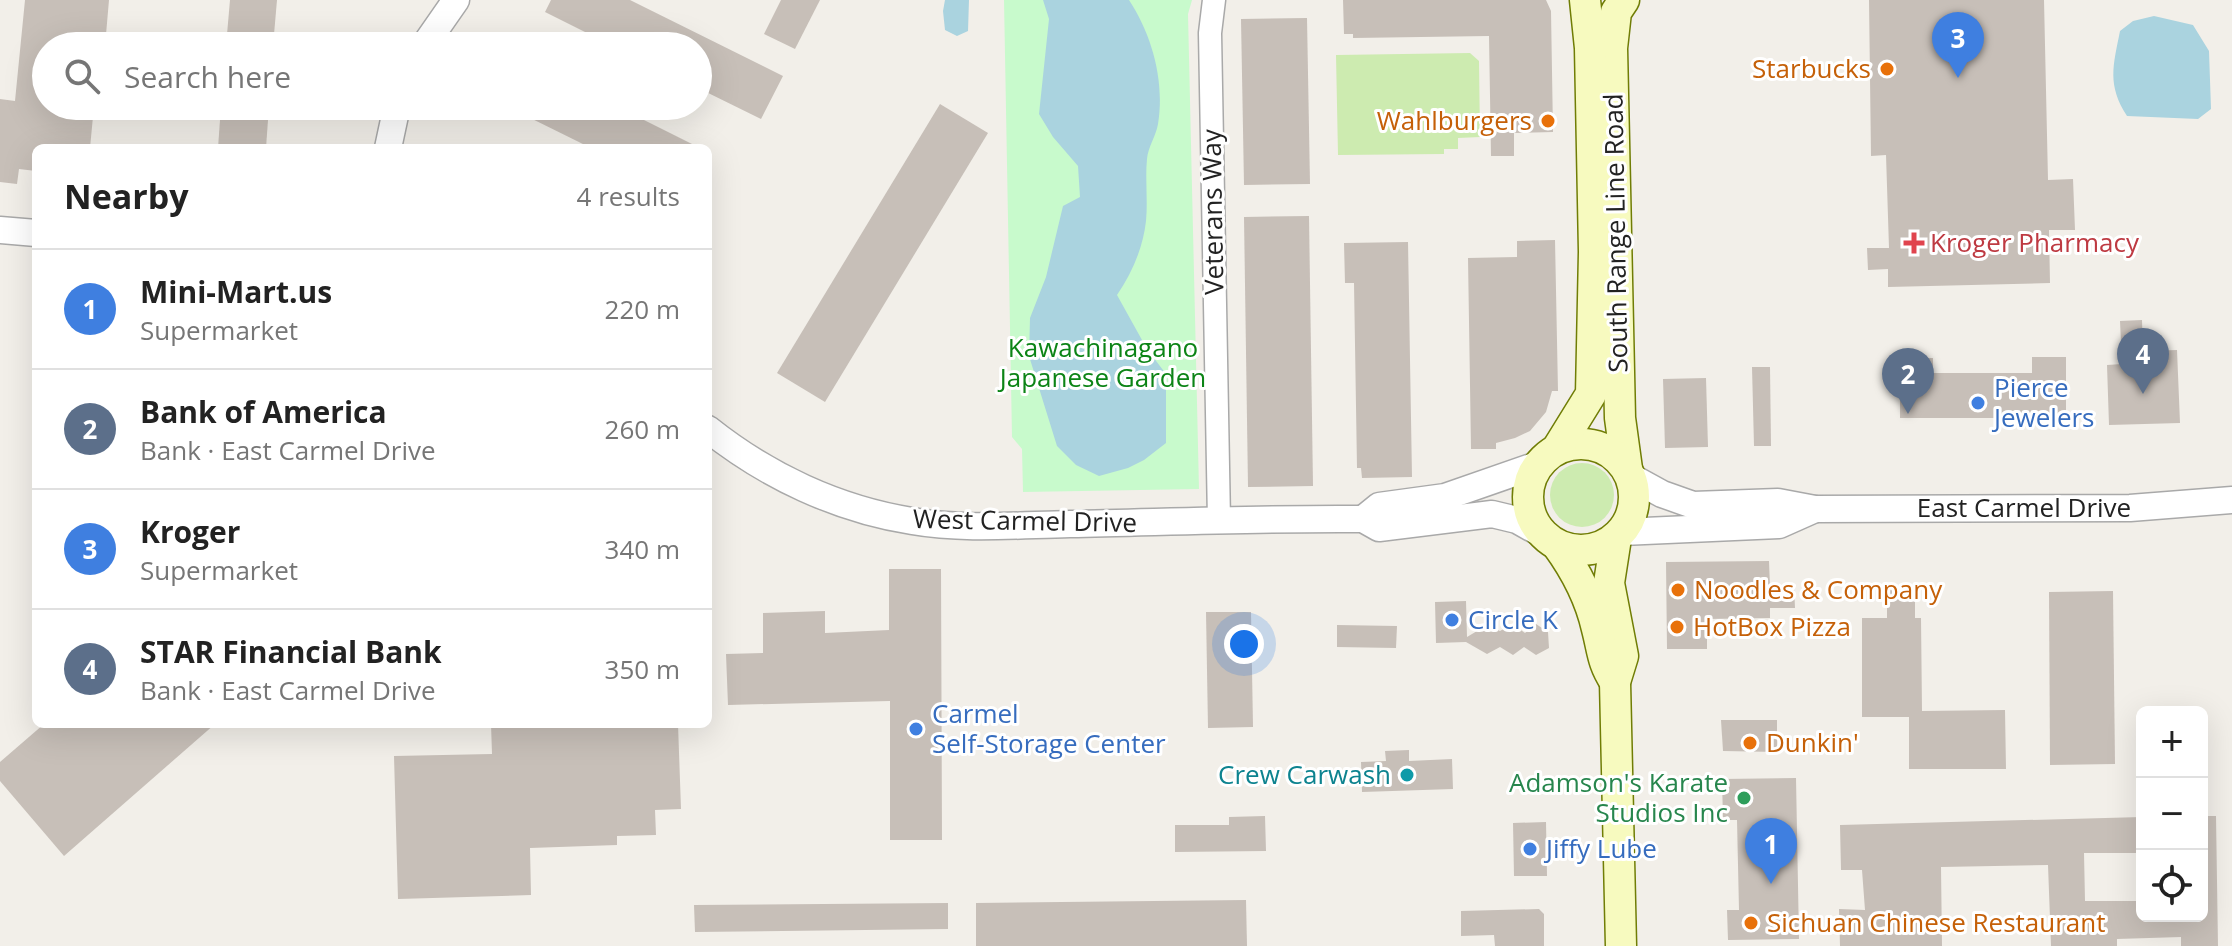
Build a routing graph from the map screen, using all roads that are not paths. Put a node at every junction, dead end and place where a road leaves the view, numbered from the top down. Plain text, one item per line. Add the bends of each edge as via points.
1 (456, 0) edge
2 (1214, 0) edge
3 (1585, 0) edge
4 (1624, 0) edge
5 (434, 32) edge
6 (394, 120) edge
7 (389, 144) edge
8 (0, 230) edge
9 (32, 233) edge
10 (712, 432) edge
11 (1547, 457) junction
12 (1629, 473) junction
13 (2232, 500) edge
14 (1815, 509) junction
15 (1363, 519) junction
16 (1219, 521) junction
17 (1619, 535) junction
18 (1550, 539) junction
19 (1615, 682) junction
20 (1621, 946) edge

1 - 5 street
2 - 16 street, Veterans Way via 1210,33
3 - 11 main road, South Range Line Road via 1594,252 1591,394
4 - 12 main road, South Range Line Road via 1616,12 1612,48 1619,410
6 - 7 street
8 - 9 street
10 - 16 street, West Carmel Drive via 773,474 810,491 913,521
11 - 12 main road via 1572,443 1588,443 1617,457
11 - 15 street, West Carmel Drive via 1445,497 1379,506
11 - 18 main road via 1529,482 1527,500 1532,518
12 - 14 street, East Carmel Drive via 1662,494 1693,505 1778,502
12 - 17 main road via 1634,505
13 - 14 street, East Carmel Drive via 2130,508
14 - 17 street, East Carmel Drive via 1779,525
15 - 16 street, West Carmel Drive
15 - 18 street, West Carmel Drive via 1379,528 1492,514 1517,520
17 - 18 main road via 1587,550 1572,550
17 - 19 main road via 1609,583 1623,656
18 - 19 main road via 1582,583 1603,663
19 - 20 main road

